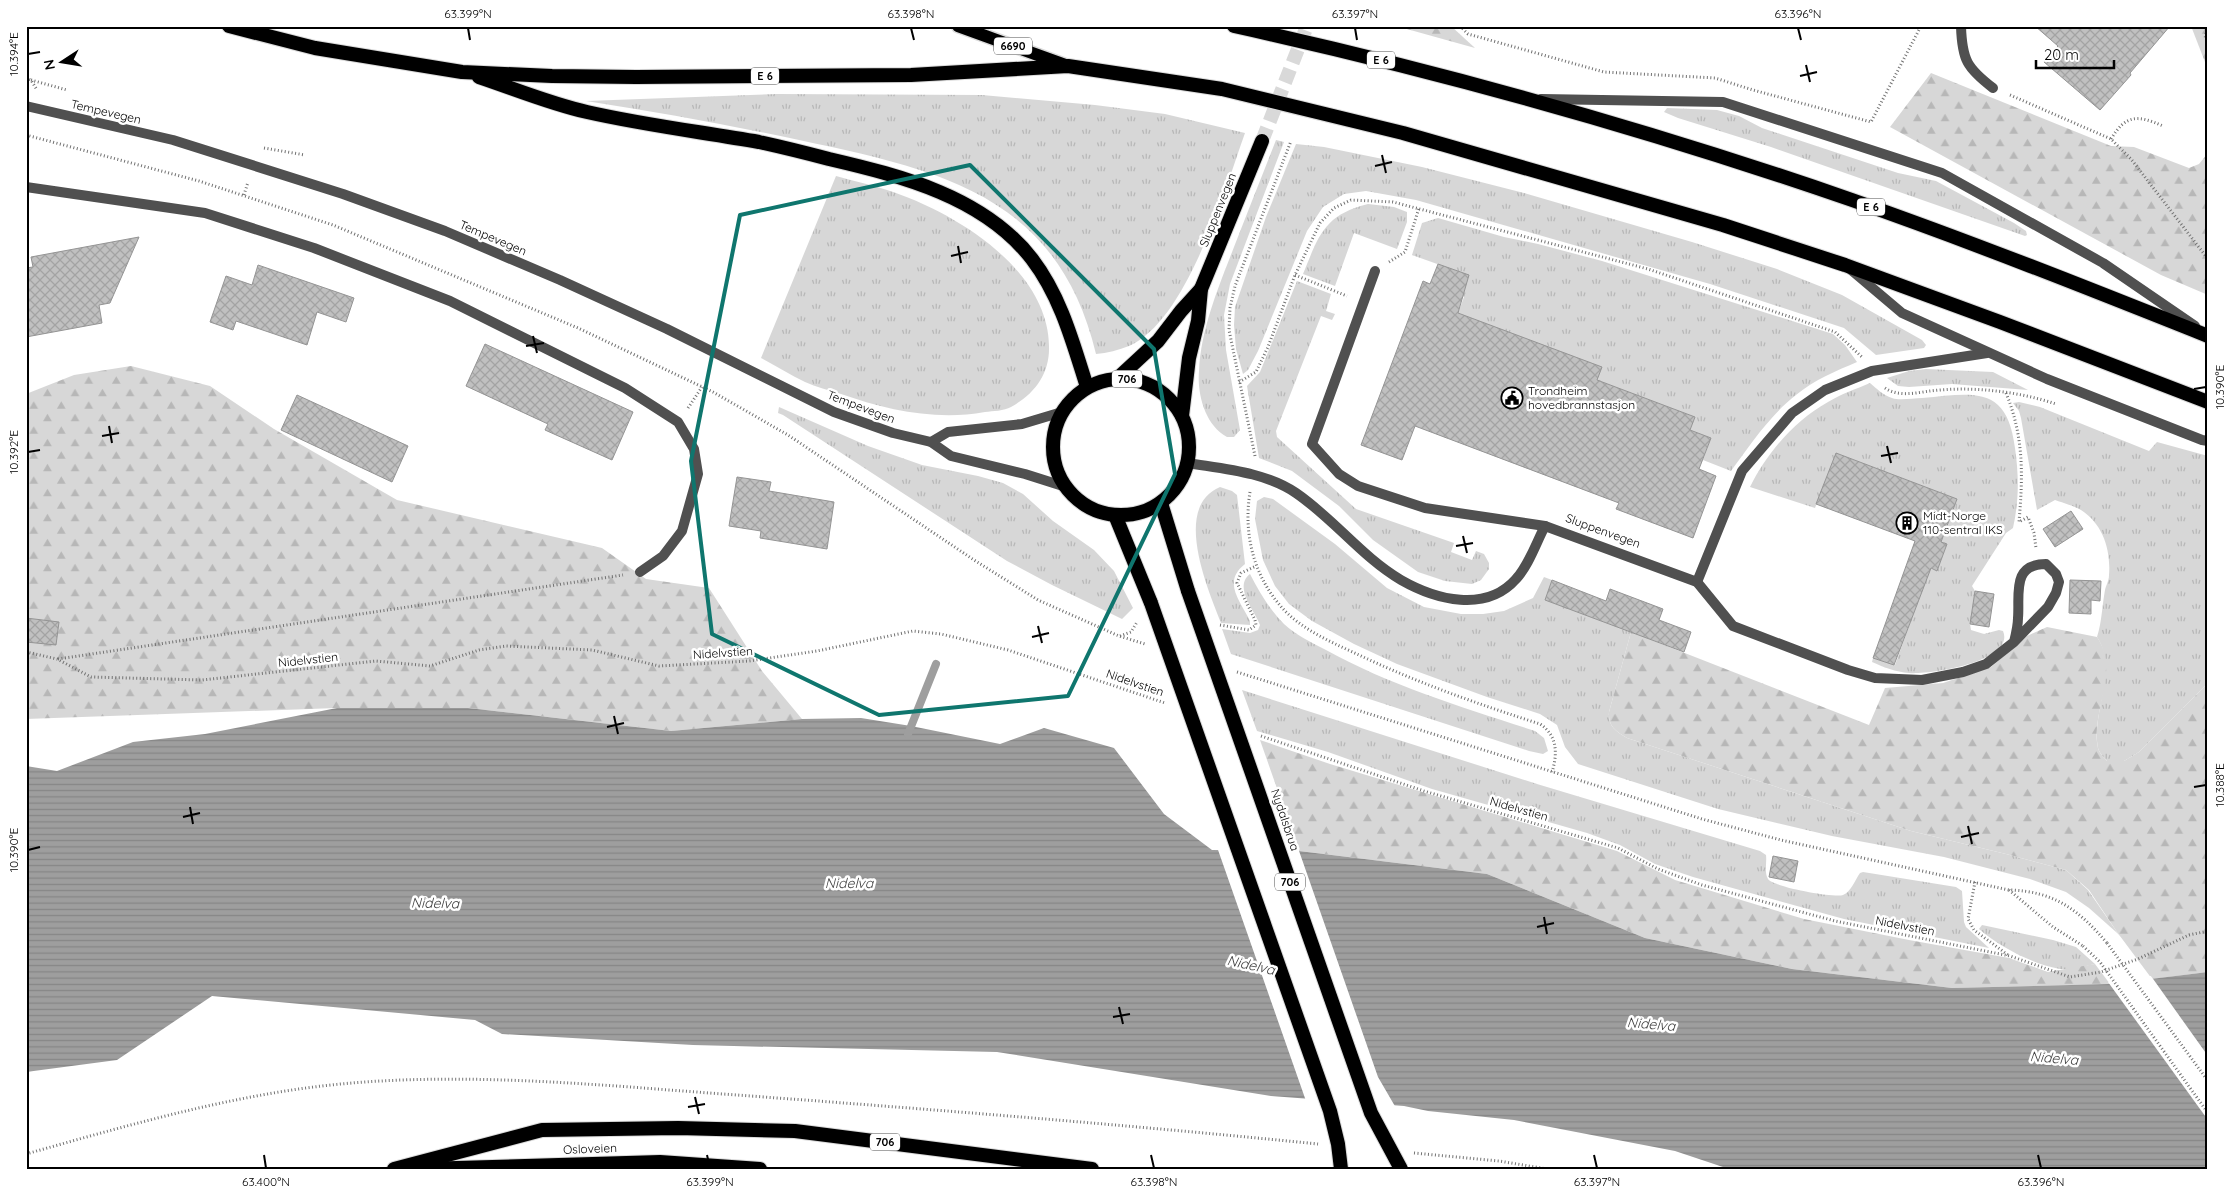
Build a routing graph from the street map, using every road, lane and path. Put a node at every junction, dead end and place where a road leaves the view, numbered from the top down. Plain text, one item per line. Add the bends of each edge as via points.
1 (229, 26) edge
2 (958, 26) edge
3 (1234, 26) edge
4 (1460, 26) edge
5 (1922, 26) edge
6 (1961, 26) edge
7 (2206, 26) edge
8 (2208, 41) edge
9 (1068, 66) junction
10 (462, 72) junction
11 (31, 80) dead end
12 (1994, 88) joint
13 (67, 90) dead end
14 (1527, 99) junction
15 (26, 106) edge
16 (2163, 126) dead end
17 (26, 135) edge
18 (2111, 140) junction
19 (1262, 141) tunnel mouth
20 (26, 187) edge
21 (1419, 208) junction
22 (2208, 259) edge
23 (1845, 265) junction
24 (1376, 271) joint
25 (1295, 275) junction
26 (1201, 289) junction
27 (1364, 302) junction
28 (2208, 336) edge
29 (1988, 352) junction
30 (1872, 371) junction
31 (1118, 378) junction
32 (1239, 382) dead end
33 (702, 387) junction
34 (1087, 388) junction
35 (2006, 393) junction
36 (2208, 402) edge
37 (2062, 406) dead end
38 (1062, 412) junction
39 (1182, 416) junction
40 (678, 422) junction
41 (2208, 441) edge
42 (932, 442) junction
43 (1188, 463) junction
44 (1066, 488) junction
45 (1161, 503) junction
46 (1115, 515) junction
47 (1544, 526) junction
48 (2038, 564) junction
49 (640, 572) joint
50 (1697, 582) junction
51 (2014, 642) junction
52 (1148, 644) dead end
53 (26, 652) edge
54 (57, 659) junction
55 (1233, 671) dead end
56 (1172, 706) dead end
57 (1255, 734) dead end
58 (1975, 882) junction
59 (2009, 890) junction
60 (2208, 931) edge
61 (2010, 956) junction
62 (2208, 1081) edge
63 (2208, 1113) edge
64 (394, 1169) edge
65 (421, 1169) edge
66 (760, 1169) edge
67 (1092, 1169) edge
68 (1341, 1169) edge
69 (1402, 1169) edge

1 - 10 highway, E 6 via 315,48
2 - 9 main road, 6690
3 - 14 highway, E 6 via 1410,67
4 - 5 path via 1468,34 1604,72 1715,78 1871,122
6 - 12 street via 1962,50 1975,73
7 - 8 path via 2205,39
9 - 10 highway, E 6 via 901,75 627,77
9 - 23 highway, E 6 via 1222,89 1403,133 1694,216
10 - 34 highway, E 6 via 586,112 761,143 880,171 932,188 992,221 1032,259 1066,319
11 - 13 path
12 - 18 path
14 - 28 highway, E 6 via 1851,200 2012,258
14 - 28 street via 1723,102 1942,173 2103,263
15 - 42 street, Tempevegen via 173,140 305,181 417,221 560,280 676,333 834,412 893,433
16 - 18 path via 2146,119 2128,120 2119,126
17 - 33 path via 199,181 333,225 578,328
18 - 22 path via 2131,159
19 - 26 highway, Sluppenvegen / 706
20 - 40 street via 205,213 314,248 450,302 625,388
21 - 24 path via 1405,252
21 - 25 path via 1393,202 1351,200 1334,208 1320,223
21 - 30 path via 1648,269 1835,332 1859,352
23 - 29 street via 1902,313
23 - 36 highway, E 6
24 - 27 street
25 - 27 path
25 - 32 path via 1256,372
26 - 31 highway, Sluppenvegen / 706 via 1158,341
26 - 39 highway, Sluppenvegen / 706
27 - 47 street, Sluppenvegen via 1312,444 1325,461 1358,486 1424,508
29 - 30 street
29 - 41 street via 2048,379
30 - 35 path via 1887,390 1906,394 1954,388
30 - 50 street via 1825,390 1792,413 1742,471
31 - 34 highway, 706
31 - 39 highway, 706 via 1149,384 1163,392
33 - 40 path
33 - 52 path via 788,435 1038,600 1120,636
34 - 38 highway, 706 via 1072,398
35 - 37 path
35 - 48 path via 2020,438 2019,522 2028,517 2034,533
38 - 42 street via 1022,424 948,432
38 - 44 highway, 706 via 1052,446 1054,463
39 - 43 highway, 706 via 1190,446
40 - 49 street via 694,449 698,474 682,531 663,556
42 - 44 street, Tempevegen via 951,456
43 - 45 highway, 706 via 1174,492
43 - 47 street via 1252,474 1275,482 1296,493 1401,580 1426,592 1464,601 1503,592 1518,578
44 - 46 highway, 706 via 1085,505
45 - 46 highway, 706 via 1132,515
45 - 69 highway, Nydalsbrua / 706, bridge via 1188,591 1371,1113
46 - 68 highway, bridge via 1152,603 1330,1110
47 - 50 street, Sluppenvegen
48 - 51 street via 2025,571 2018,585
48 - 51 street via 2046,564 2056,574 2059,582 2056,594 2048,607
49 - 54 path
50 - 51 street via 1733,626 1875,678 1922,680 1963,672 1986,664
53 - 54 path, Nidelvstien
54 - 56 path, Nidelvstien via 91,677 202,680 376,661 430,666 479,650 506,646 592,650 659,666 750,661 913,631 941,634 1008,650
55 - 58 path via 1702,819 1781,840
57 - 61 path, Nidelvstien via 1424,791 1618,848 1658,869 1702,885 1835,921
58 - 59 path
58 - 61 path via 1968,919 1974,930
59 - 62 path, bridge via 2029,890 2048,895 2090,922
59 - 63 path, bridge via 2100,962
60 - 61 path, Nidelvstien via 2189,934 2138,959 2094,974 2070,977
64 - 67 highway, 706 via 542,1130 678,1128 795,1132
65 - 66 highway, Osloveien via 660,1162

